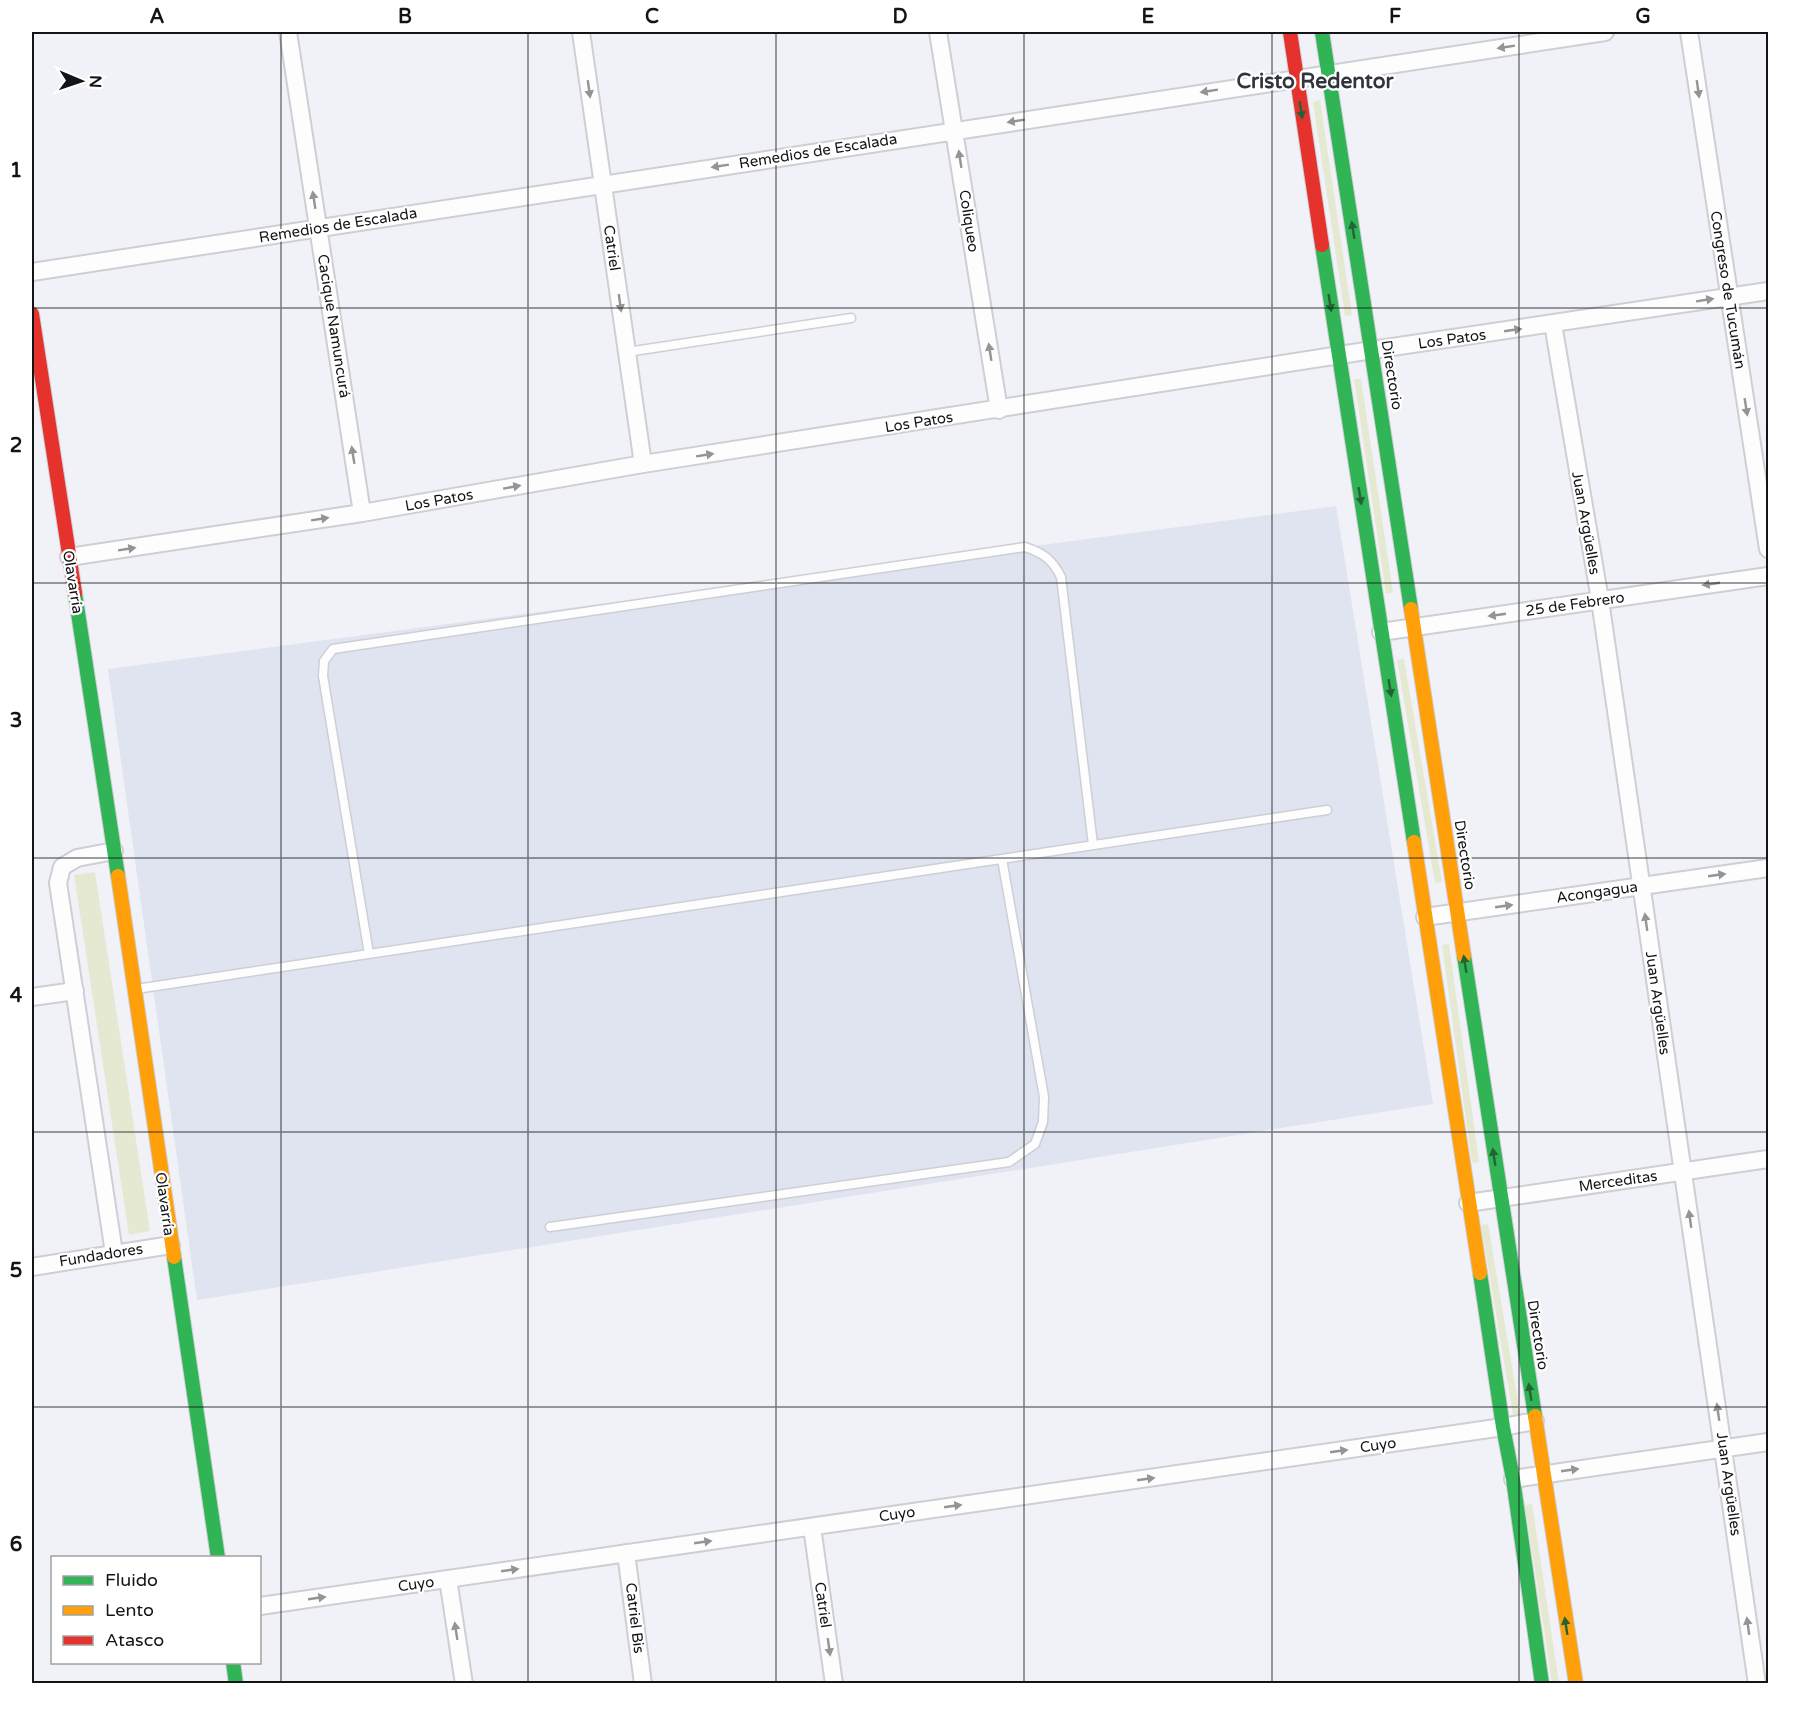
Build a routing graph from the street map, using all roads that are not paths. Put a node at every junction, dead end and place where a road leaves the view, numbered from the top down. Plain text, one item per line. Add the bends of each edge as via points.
1 (288, 32) edge
2 (581, 32) edge
3 (938, 32) edge
4 (1290, 32) edge
5 (1322, 32) edge
6 (1605, 32) edge
7 (1689, 32) edge
8 (1328, 73) junction
9 (1297, 78) junction
10 (955, 130) junction
11 (603, 184) junction
12 (319, 228) junction
13 (32, 272) edge
14 (1768, 291) edge
15 (1728, 296) junction
16 (32, 314) edge
17 (851, 318) dead end
18 (1553, 324) junction
19 (1372, 350) junction
20 (627, 352) junction
21 (1338, 356) junction
22 (999, 410) junction
23 (643, 464) junction
24 (362, 513) junction
25 (1768, 549) edge
26 (69, 557) junction
27 (1768, 576) edge
28 (1600, 600) junction
29 (1413, 627) junction
30 (1381, 632) junction
31 (1327, 810) dead end
32 (1093, 845) junction
33 (114, 850) junction
34 (1002, 859) junction
35 (1768, 868) edge
36 (1641, 886) junction
37 (1457, 913) junction
38 (1425, 917) junction
39 (369, 954) junction
40 (135, 990) junction
41 (75, 991) junction
42 (32, 997) edge
43 (1768, 1159) edge
44 (1683, 1172) junction
45 (1501, 1198) junction
46 (1468, 1203) junction
47 (550, 1227) dead end
48 (171, 1245) junction
49 (114, 1252) junction
50 (32, 1267) edge
51 (1535, 1421) junction
52 (1503, 1427) junction
53 (1768, 1442) edge
54 (1724, 1449) junction
55 (1542, 1474) junction
56 (1513, 1479) junction
57 (812, 1527) junction
58 (626, 1553) junction
59 (218, 1556) edge
60 (448, 1579) junction
61 (261, 1606) edge
62 (233, 1664) edge
63 (236, 1683) edge
64 (464, 1683) edge
65 (643, 1683) edge
66 (834, 1683) edge
67 (1542, 1683) edge
68 (1576, 1683) edge
69 (1757, 1683) edge

12 -> 1 street, Cacique Namuncurá
2 -> 11 street, Catriel
3 - 10 street, Coliqueo
4 - 9 main road
5 - 8 main road, Directorio
6 -> 8 street, Remedios de Escalada
7 -> 15 street, Congreso de Tucumán
8 - 9 street, Remedios de Escalada
19 -> 8 main road, Directorio
9 -> 10 street, Remedios de Escalada
9 -> 21 main road
10 -> 11 street, Remedios de Escalada
22 -> 10 street, Coliqueo
11 - 12 street, Remedios de Escalada
11 -> 20 street, Catriel
12 - 13 street, Remedios de Escalada
24 -> 12 street, Cacique Namuncurá
14 - 15 street, Los Patos
18 -> 15 street, Los Patos
15 -> 25 street, Congreso de Tucumán
16 - 26 main road, Olavarría
17 - 20 lane
19 -> 18 street, Los Patos
18 - 28 street, Juan Argüelles
19 - 21 street, Los Patos
19 - 29 main road, Directorio
20 - 23 street, Catriel
21 - 22 street, Los Patos
21 -> 30 main road
23 -> 22 street, Los Patos
24 -> 23 street, Los Patos
26 -> 24 street, Los Patos
26 - 33 main road, Olavarría
27 -> 28 street, 25 de Febrero
28 -> 29 street, 25 de Febrero
28 - 36 street, Juan Argüelles
29 - 30 street, 25 de Febrero
29 - 37 main road, Directorio
30 -> 38 main road
31 - 32 lane
32 - 34 lane
32 - 39 lane via 1061,577 1043,553 1025,547 345,647 333,649 324,661 323,676
33 - 40 main road, Olavarría
33 - 41 street via 76,858 62,867 58,883
34 - 39 lane
34 - 47 lane via 1044,1096 1043,1122 1035,1144 1009,1162
36 -> 35 street, Acongagua
37 -> 36 street, Acongagua
44 -> 36 street, Juan Argüelles
37 - 38 street, Acongagua
45 -> 37 main road, Directorio
38 - 46 main road
39 - 40 lane
40 - 48 main road, Olavarría
41 - 42 street
41 - 49 street
43 - 44 street, Merceditas
44 - 45 street, Merceditas
54 -> 44 street, Juan Argüelles
45 - 46 street, Merceditas
51 -> 45 main road, Directorio
46 - 52 main road
48 - 49 street, Fundadores
48 - 59 main road, Olavarría
49 - 50 street, Fundadores
51 - 52 street, Cuyo
51 - 55 main road, Directorio
52 - 56 main road
57 -> 52 street, Cuyo
53 - 54 street
55 -> 54 street
69 -> 54 street, Juan Argüelles
55 - 56 street
68 -> 55 main road, Directorio
56 - 67 main road
58 -> 57 street, Cuyo
57 -> 66 street, Catriel
60 -> 58 street, Cuyo
58 - 65 street, Catriel Bis
61 -> 60 street, Cuyo
64 -> 60 street
62 - 63 main road

